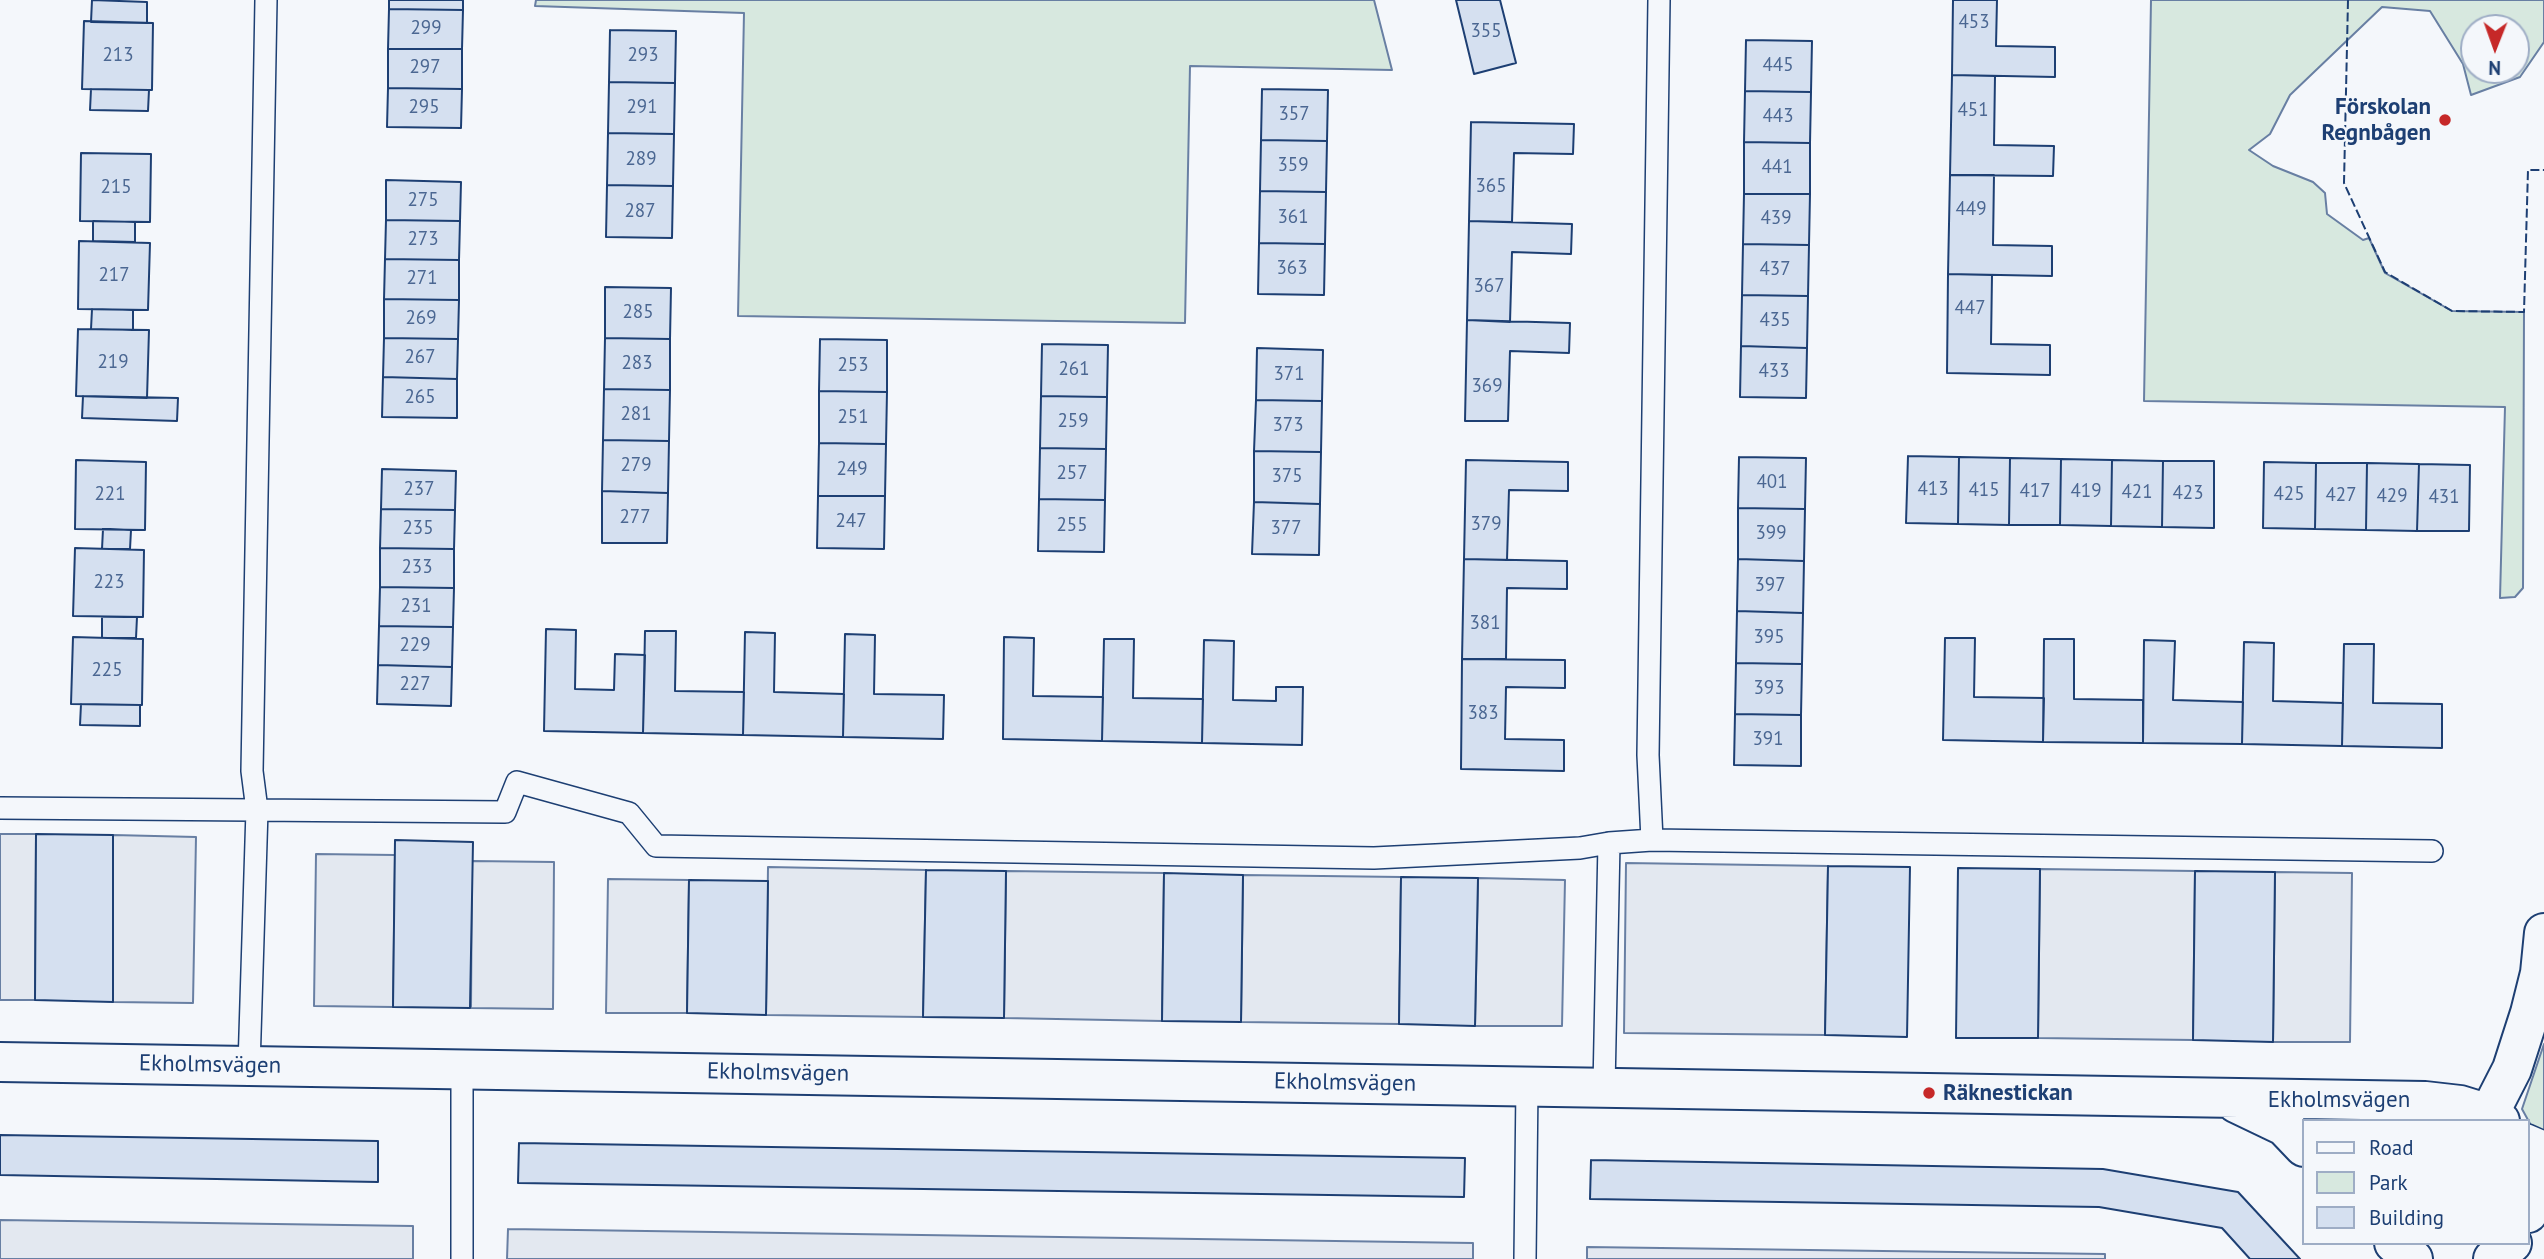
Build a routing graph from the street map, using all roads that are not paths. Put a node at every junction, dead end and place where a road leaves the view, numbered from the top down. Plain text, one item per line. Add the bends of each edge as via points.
1 (266, 0) edge
2 (1659, 0) edge
3 (0, 808) edge
4 (257, 810) junction
5 (1652, 840) junction
6 (1609, 843) junction
7 (2432, 851) dead end
8 (2544, 933) edge
9 (0, 1062) edge
10 (249, 1066) junction
11 (462, 1069) junction
12 (1527, 1086) junction
13 (1604, 1087) junction
14 (2228, 1099) junction
15 (2495, 1117) edge
16 (2302, 1145) edge
17 (2530, 1163) edge
18 (2530, 1191) edge
19 (2396, 1245) edge
20 (2510, 1245) edge
21 (462, 1259) edge
22 (1525, 1259) edge
23 (2413, 1259) edge
24 (2493, 1259) edge

1 - 4 lane via 251,771
2 - 5 lane via 1648,755
3 - 4 lane
4 - 6 lane via 505,812 517,782 629,813 656,846 1374,858
4 - 10 lane
5 - 6 lane
5 - 7 lane
6 - 13 lane
8 - 15 street, Ekholmsvägen via 2530,1013
9 - 10 street, Ekholmsvägen
10 - 11 street, Ekholmsvägen
11 - 12 street, Ekholmsvägen
11 - 21 lane
12 - 13 street, Ekholmsvägen
12 - 22 lane
13 - 14 street, Ekholmsvägen
14 - 15 street, Ekholmsvägen via 2425,1101 2460,1105
14 - 16 street, Ekholmsvägen via 2284,1126
17 - 18 street
19 - 23 street
20 - 24 street

